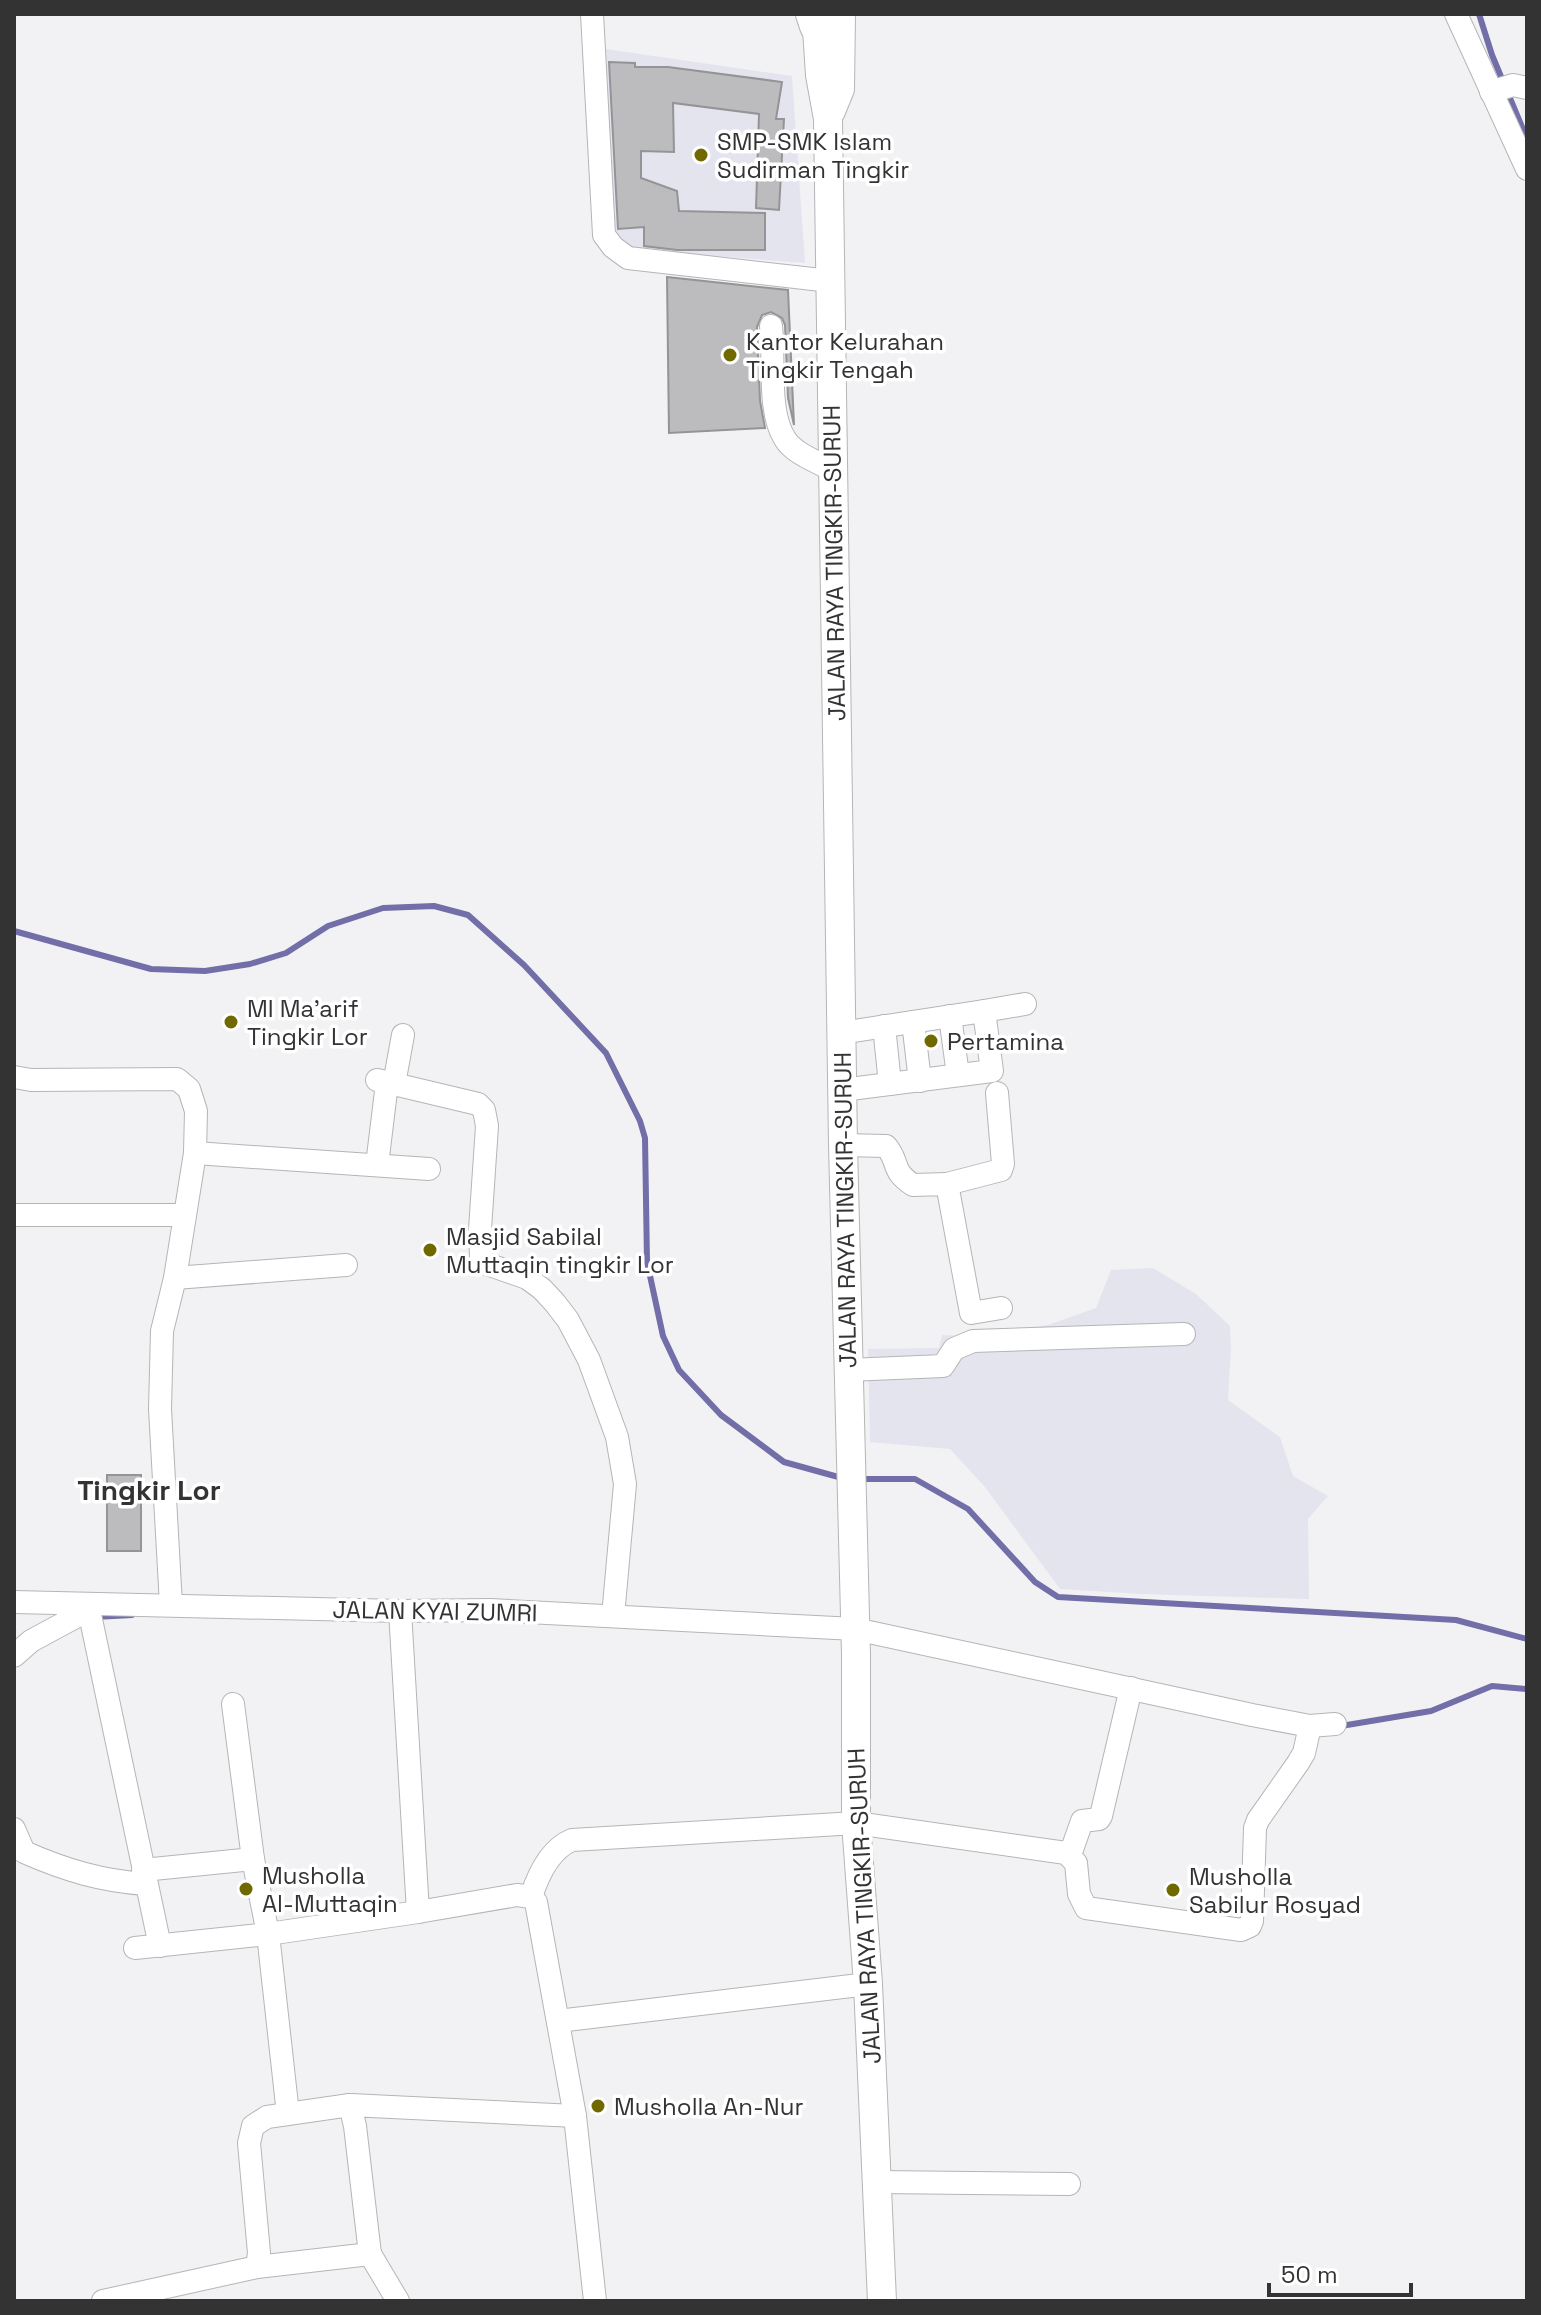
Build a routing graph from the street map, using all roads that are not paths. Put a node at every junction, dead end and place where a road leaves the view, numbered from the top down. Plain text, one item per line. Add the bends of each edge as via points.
1 (592, 14) edge
2 (1456, 14) edge
3 (821, 17) edge
4 (1508, 88) edge
5 (1525, 156) edge
6 (830, 281) junction
7 (771, 326) dead end
8 (833, 471) junction
9 (1025, 1004) dead end
10 (984, 1011) junction
11 (950, 1016) junction
12 (913, 1022) junction
13 (884, 1026) junction
14 (841, 1033) junction
15 (403, 1035) dead end
16 (958, 1075) junction
17 (14, 1077) edge
18 (920, 1081) junction
19 (386, 1083) junction
20 (890, 1084) junction
21 (842, 1090) junction
22 (997, 1093) dead end
23 (843, 1145) junction
24 (195, 1153) junction
25 (377, 1165) junction
26 (429, 1169) dead end
27 (947, 1184) junction
28 (14, 1215) edge
29 (185, 1215) junction
30 (346, 1265) dead end
31 (175, 1278) junction
32 (1001, 1308) dead end
33 (1184, 1334) dead end
34 (848, 1370) junction
35 (14, 1602) edge
36 (171, 1605) junction
37 (94, 1607) junction
38 (613, 1616) junction
39 (401, 1619) junction
40 (856, 1639) junction
41 (14, 1656) edge
42 (1128, 1698) junction
43 (233, 1704) dead end
44 (1335, 1724) dead end
45 (1310, 1730) junction
46 (856, 1823) junction
47 (14, 1829) edge
48 (1070, 1855) junction
49 (253, 1859) junction
50 (145, 1877) junction
51 (531, 1897) junction
52 (418, 1912) junction
53 (268, 1934) junction
54 (160, 1946) junction
55 (135, 1948) dead end
56 (868, 1984) junction
57 (558, 2021) junction
58 (350, 2105) junction
59 (288, 2114) junction
60 (575, 2116) junction
61 (878, 2182) junction
62 (1069, 2184) dead end
63 (370, 2254) junction
64 (257, 2267) junction
65 (103, 2301) edge
66 (398, 2301) edge
67 (595, 2301) edge
68 (882, 2301) edge

1 - 6 street via 604,235 613,247 628,258
2 - 4 street
3 - 6 main road, JALAN RAYA TINGKIR-SURUH
4 - 5 street
6 - 8 main road, JALAN RAYA TINGKIR-SURUH
7 - 8 street via 773,380 785,439
8 - 14 main road, JALAN RAYA TINGKIR-SURUH
9 - 10 street
10 - 11 street
10 - 16 street via 992,1071
11 - 12 street
11 - 16 street
12 - 13 street
12 - 18 street
13 - 14 street
13 - 20 street
14 - 21 main road, JALAN RAYA TINGKIR-SURUH
15 - 19 street
16 - 18 street
17 - 24 street via 182,1081 196,1111
18 - 20 street
19 - 25 street
19 - 38 street via 483,1108 484,1263 527,1278 568,1320 617,1437 625,1484
20 - 21 street
21 - 23 main road, JALAN RAYA TINGKIR-SURUH
22 - 27 street via 1001,1170
23 - 27 street via 886,1146 897,1172 913,1185
23 - 34 main road, JALAN RAYA TINGKIR-SURUH
24 - 25 street
24 - 29 street
25 - 26 street
27 - 32 street via 971,1313
28 - 29 street
29 - 31 street
30 - 31 street
31 - 36 street via 162,1331 160,1409
33 - 34 street via 973,1341 954,1349 943,1366
34 - 40 main road, JALAN RAYA TINGKIR-SURUH
35 - 37 street, JALAN KYAI ZUMRI
36 - 37 street, JALAN KYAI ZUMRI
36 - 39 street, JALAN KYAI ZUMRI
37 - 41 street
37 - 50 street
38 - 39 street, JALAN KYAI ZUMRI via 490,1610
38 - 40 street, JALAN KYAI ZUMRI
39 - 52 street
40 - 42 street, JALAN KYAI ZUMRI
40 - 46 main road, JALAN RAYA TINGKIR-SURUH
42 - 45 street, JALAN KYAI ZUMRI
42 - 48 street via 1101,1816 1082,1821
43 - 49 street
44 - 45 street, JALAN KYAI ZUMRI
45 - 48 street via 1298,1763 1255,1828 1252,1921 1247,1928 1086,1908 1079,1898 1078,1866
46 - 48 street
46 - 51 street via 572,1840 554,1851
46 - 56 main road, JALAN RAYA TINGKIR-SURUH
47 - 50 street via 24,1852 49,1863 109,1882
49 - 50 street
49 - 53 street
50 - 54 street
51 - 52 street
51 - 57 street via 537,1905
52 - 53 street
53 - 54 street
53 - 59 street
54 - 55 street
56 - 57 street
56 - 61 main road, JALAN RAYA TINGKIR-SURUH
57 - 60 street
58 - 59 street
58 - 60 street
58 - 63 street
59 - 64 street via 262,2119 250,2132
60 - 67 street
61 - 62 street
61 - 68 main road, JALAN RAYA TINGKIR-SURUH
63 - 64 street
63 - 66 street
64 - 65 street

